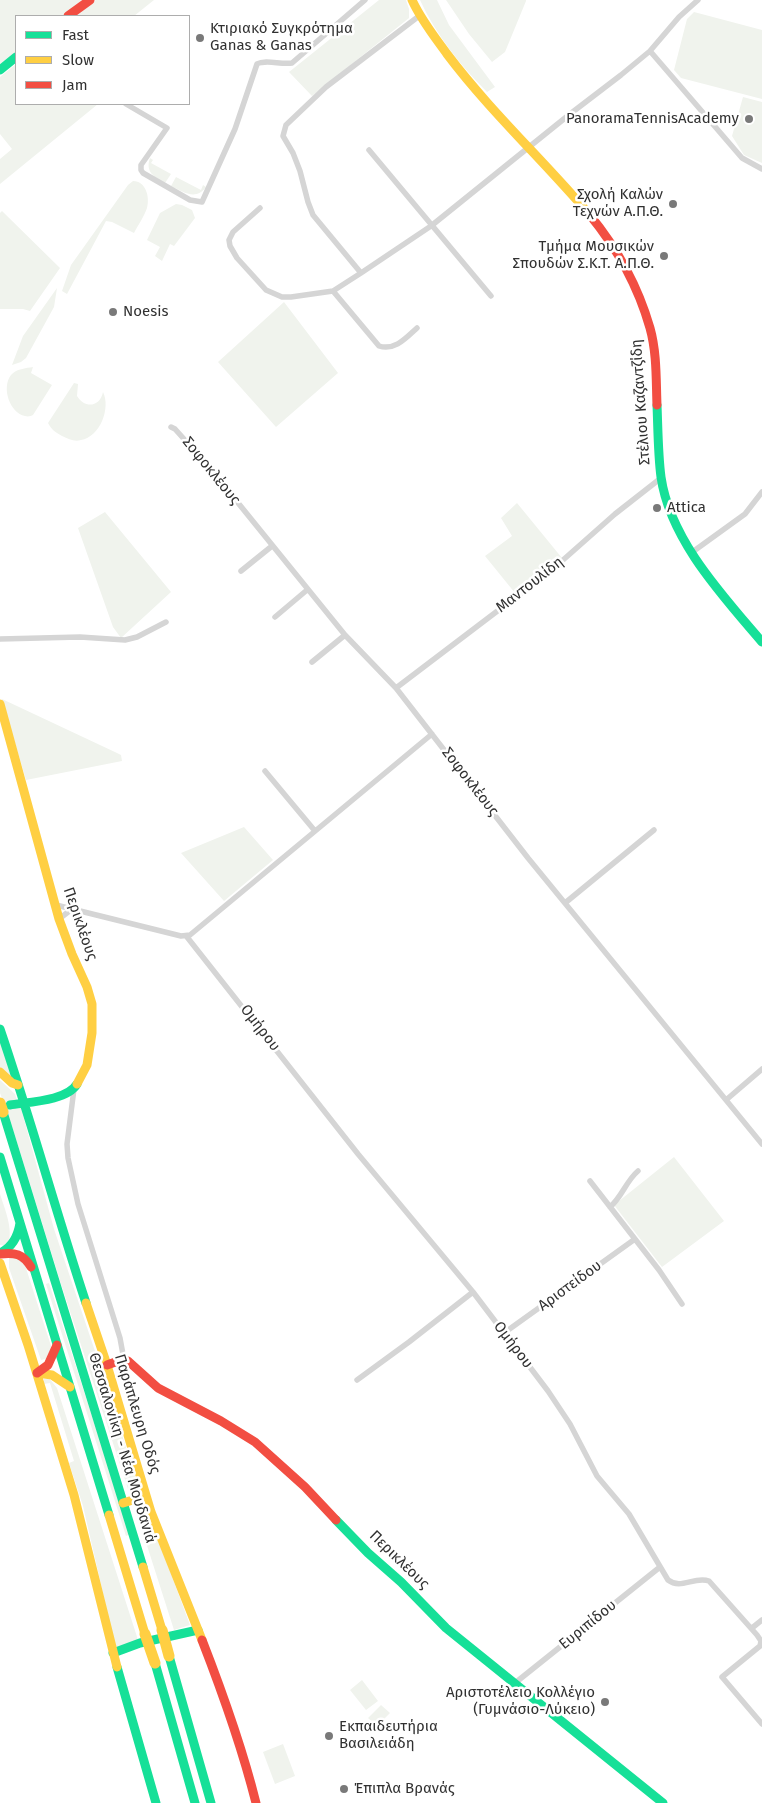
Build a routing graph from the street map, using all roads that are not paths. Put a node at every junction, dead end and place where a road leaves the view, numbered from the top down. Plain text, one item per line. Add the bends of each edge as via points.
1 (90, 0) edge
2 (365, 0) edge
3 (412, 0) edge
4 (698, 0) edge
5 (69, 15) edge
6 (419, 16) junction
7 (650, 51) junction
8 (15, 58) edge
9 (0, 70) edge
10 (128, 105) edge
11 (529, 147) junction
12 (369, 150) dead end
13 (762, 169) edge
14 (260, 208) dead end
15 (431, 226) junction
16 (361, 274) junction
17 (333, 291) junction
18 (491, 296) dead end
19 (417, 328) dead end
20 (171, 428) dead end
21 (661, 478) junction
22 (762, 492) edge
23 (272, 546) junction
24 (692, 553) junction
25 (241, 571) dead end
26 (307, 590) junction
27 (275, 617) dead end
28 (166, 622) dead end
29 (345, 635) junction
30 (0, 639) edge
31 (762, 642) edge
32 (312, 662) dead end
33 (396, 688) junction
34 (0, 704) edge
35 (432, 734) junction
36 (265, 771) dead end
37 (654, 830) dead end
38 (315, 831) junction
39 (565, 903) junction
40 (56, 905) junction
41 (72, 909) junction
42 (59, 919) junction
43 (186, 937) junction
44 (0, 1030) edge
45 (762, 1069) edge
46 (0, 1072) edge
47 (18, 1085) junction
48 (74, 1090) junction
49 (726, 1100) junction
50 (25, 1103) junction
51 (4, 1107) edge
52 (762, 1144) edge
53 (0, 1157) edge
54 (638, 1171) dead end
55 (590, 1181) dead end
56 (610, 1207) junction
57 (20, 1223) junction
58 (635, 1239) junction
59 (0, 1253) edge
60 (0, 1263) edge
61 (41, 1287) junction
62 (473, 1292) junction
63 (682, 1304) dead end
64 (504, 1333) junction
65 (57, 1345) junction
66 (124, 1360) junction
67 (107, 1365) junction
68 (37, 1373) junction
69 (357, 1380) dead end
70 (70, 1387) junction
71 (146, 1496) junction
72 (122, 1502) junction
73 (660, 1567) junction
74 (762, 1620) edge
75 (752, 1628) junction
76 (198, 1630) junction
77 (113, 1653) junction
78 (515, 1683) junction
79 (762, 1724) edge
80 (156, 1803) edge
81 (195, 1803) edge
82 (211, 1803) edge
83 (256, 1803) edge
84 (663, 1803) edge

1 - 5 main road
2 - 10 street via 292,63 257,64 235,129 202,202 190,200 143,173 141,165 167,128
3 - 6 main road, Στέλιου Καζαντζίδη
4 - 7 street
6 - 11 main road, Στέλιου Καζαντζίδη via 472,87
6 - 16 street via 326,87 286,125 284,131 313,215
7 - 11 street
7 - 13 street via 742,158
8 - 9 main road
11 - 15 street
11 - 21 main road, Στέλιου Καζαντζίδη via 607,236 629,273 650,329 654,352
12 - 15 street
14 - 17 street via 233,232 229,240 237,258 259,284 282,297
15 - 16 street
15 - 18 street
16 - 17 street
17 - 19 street via 379,346 391,347
20 - 23 street, Σοφοκλέους via 190,444
21 - 24 main road, Στέλιου Καζαντζίδη via 670,514
21 - 33 street, Μαντουλίδη via 554,568
22 - 24 street via 745,514
23 - 25 street
23 - 26 street, Σοφοκλέους
24 - 31 main road, Στέλιου Καζαντζίδη
26 - 27 street
26 - 29 street, Σοφοκλέους
28 - 30 street via 125,640 80,637
29 - 32 street
29 - 33 street, Σοφοκλέους
33 - 35 street, Σοφοκλέους
34 - 40 main road, Περικλέους
35 - 38 street
35 - 39 street, Σοφοκλέους
36 - 38 street
37 - 39 street
38 - 43 street
39 - 49 street, Σοφοκλέους
40 - 41 street
40 - 42 main road, Περικλέους
41 - 42 street
41 - 43 street
42 - 48 main road, Περικλέους via 92,1004 87,1065
43 - 62 street, Ομήρου via 358,1154
44 - 47 main road, Παράπλευρη Οδός
45 - 49 street
46 - 47 main road
47 - 50 main road, Παράπλευρη Οδός
48 - 50 main road
48 - 66 street via 68,1158 78,1204
49 - 52 street, Σοφοκλέους
50 - 51 main road
50 - 67 main road, Παράπλευρη Οδός
51 - 72 main road, Θεσσαλονίκη - Νέα Μουδανιά
53 - 57 main road
54 - 56 street
55 - 56 street
56 - 58 street
57 - 59 main road via 12,1245
57 - 61 main road
58 - 63 street
58 - 64 street, Αριστείδου
59 - 61 main road via 19,1253 29,1263
60 - 68 main road
61 - 65 main road
62 - 64 street, Ομήρου
62 - 69 street
64 - 73 street, Ομήρου via 564,1413 594,1471 629,1514
65 - 68 main road via 48,1364
65 - 70 main road
66 - 67 main road
66 - 78 main road, Περικλέους via 158,1388 220,1420 268,1452 438,1621
67 - 71 main road, Παράπλευρη Οδός
68 - 70 main road via 52,1375
68 - 77 main road via 74,1495
70 - 81 main road, bridge
71 - 72 main road
71 - 76 main road, Παράπλευρη Οδός
72 - 82 main road, Θεσσαλονίκη - Νέα Μουδανιά, bridge
73 - 75 street, Ομήρου via 672,1583 700,1579 710,1582
73 - 78 street, Ευριπίδου
74 - 75 street
75 - 79 street, Ομήρου via 761,1645 722,1677
76 - 77 main road via 140,1643
76 - 83 main road, Παράπλευρη Οδός via 231,1716
77 - 80 main road
78 - 84 main road, Περικλέους

